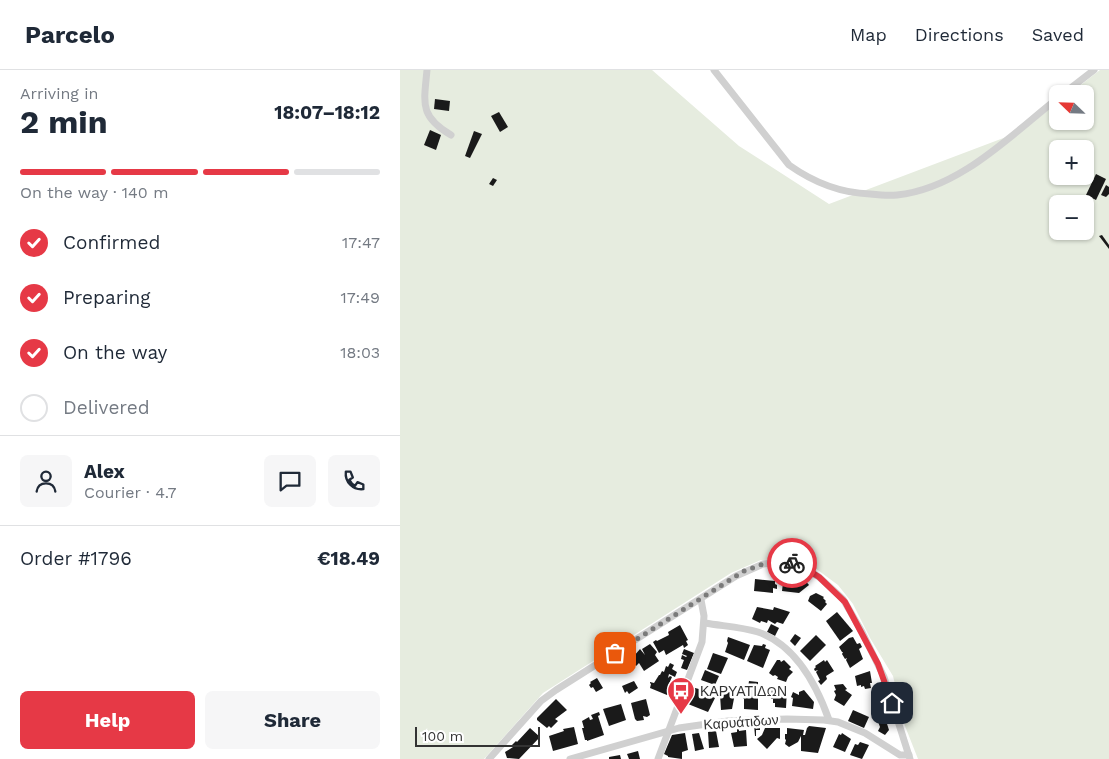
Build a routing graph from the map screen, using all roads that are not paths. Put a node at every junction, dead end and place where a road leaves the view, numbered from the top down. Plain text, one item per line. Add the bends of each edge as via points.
1 (427, 70) edge
2 (714, 70) edge
3 (1094, 70) edge
4 (1075, 85) edge
5 (1049, 105) edge
6 (451, 135) dead end
7 (701, 600) junction
8 (704, 623) junction
9 (829, 720) junction
10 (670, 730) junction
11 (910, 757) edge
12 (489, 759) edge
13 (570, 759) edge
14 (658, 759) edge

1 - 6 street via 424,105 436,126
2 - 5 street via 789,164 820,184 857,194 896,196 932,187 971,167
3 - 4 street
7 - 8 street
7 - 11 street via 736,576 766,563 792,564 819,577 845,602 871,649 888,688
7 - 12 street via 549,695
8 - 9 street via 756,632 791,653 806,672
8 - 10 street via 700,650
9 - 10 street, Καρυάτιδων via 728,721
9 - 11 street, Καρυάτιδων via 866,733 900,755
10 - 13 street, Καρυάτιδων
10 - 14 street

